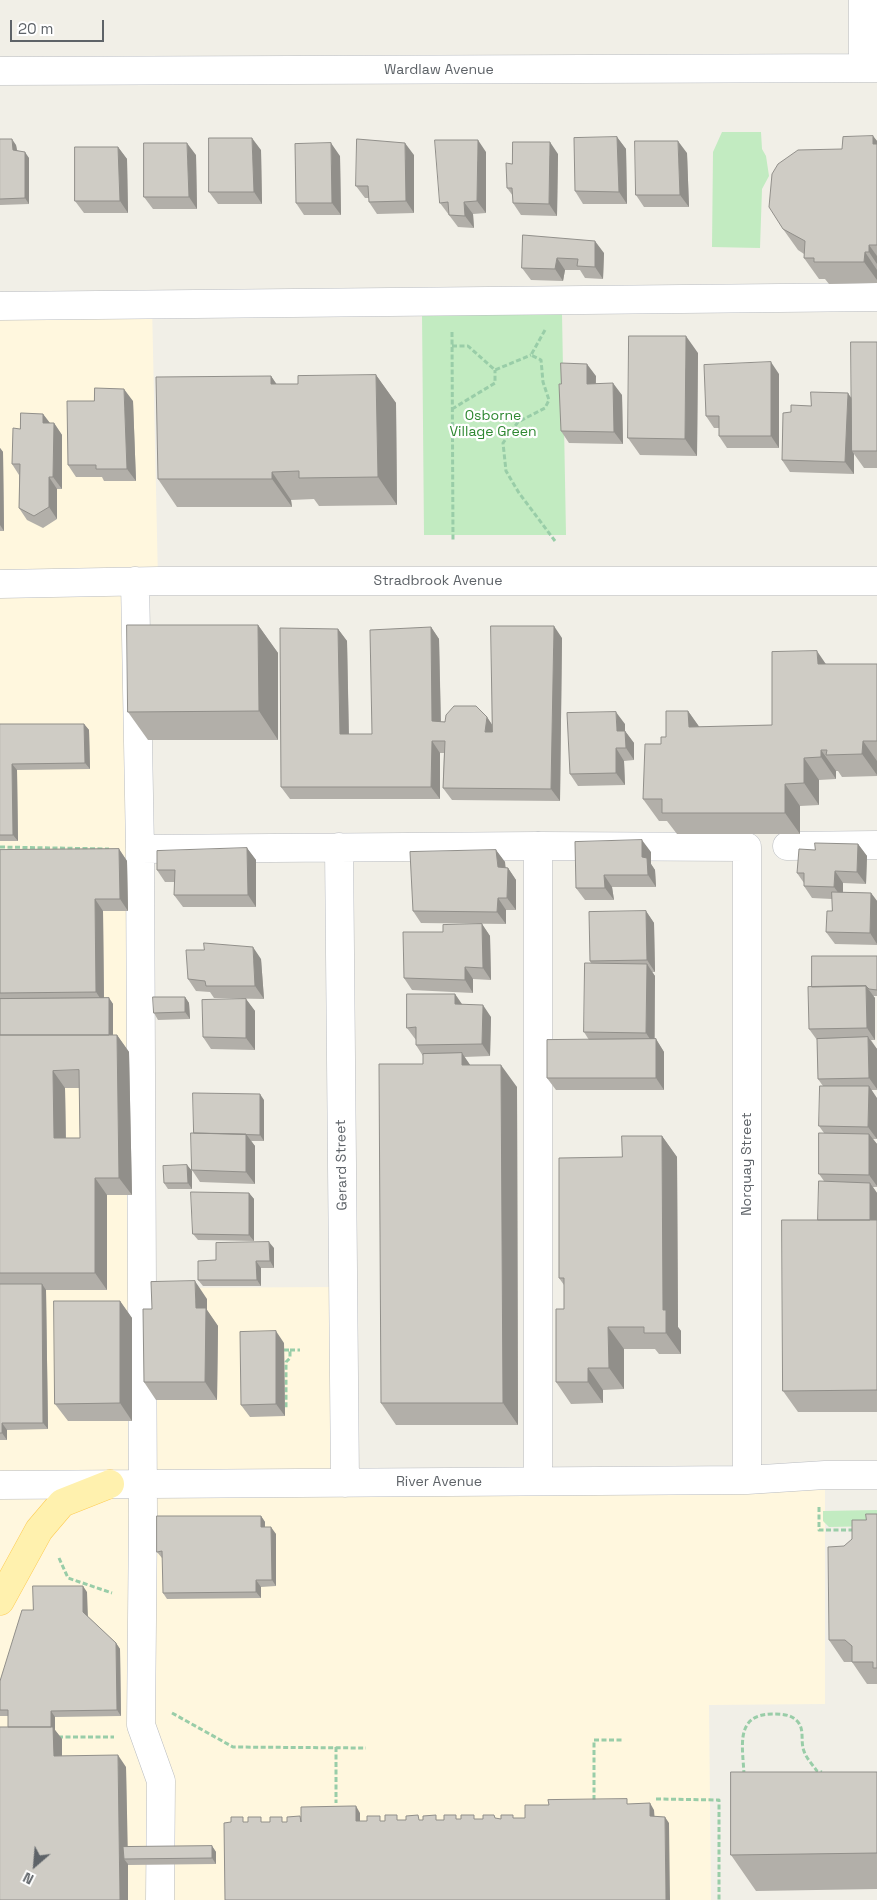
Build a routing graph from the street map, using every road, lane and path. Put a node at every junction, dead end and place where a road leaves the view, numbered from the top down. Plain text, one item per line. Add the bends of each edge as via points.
1 (863, 0) edge
2 (870, 68) edge
3 (0, 71) edge
4 (877, 297) edge
5 (452, 301) junction
6 (551, 301) junction
7 (0, 306) edge
8 (452, 346) junction
9 (531, 355) junction
10 (496, 370) junction
11 (452, 409) junction
12 (453, 541) dead end
13 (555, 541) dead end
14 (135, 581) junction
15 (877, 581) edge
16 (0, 584) edge
17 (877, 845) edge
18 (538, 846) junction
19 (787, 846) dead end
20 (0, 847) edge
21 (339, 847) junction
22 (140, 849) junction
23 (284, 1350) dead end
24 (290, 1350) junction
25 (300, 1350) dead end
26 (284, 1408) dead end
27 (877, 1475) edge
28 (747, 1480) junction
29 (538, 1481) junction
30 (345, 1483) junction
31 (110, 1484) junction
32 (143, 1484) junction
33 (0, 1485) edge
34 (819, 1508) dead end
35 (858, 1530) edge
36 (0, 1601) edge
37 (167, 1710) dead end
38 (123, 1737) dead end
39 (57, 1738) dead end
40 (622, 1740) dead end
41 (336, 1748) junction
42 (366, 1748) dead end
43 (817, 1771) junction
44 (826, 1772) edge
45 (814, 1776) edge
46 (744, 1779) edge
47 (656, 1799) dead end
48 (594, 1800) edge
49 (336, 1803) dead end
50 (160, 1900) edge
51 (719, 1900) edge

1 - 2 street
2 - 3 street, Wardlaw Avenue
4 - 6 street
5 - 6 street
5 - 7 street
5 - 8 path
6 - 9 path via 548,325
8 - 10 path via 468,346
8 - 11 path
9 - 10 path
9 - 13 path via 541,360 549,400 545,408 518,422 503,443 506,471
10 - 11 path via 495,383
11 - 12 path
14 - 15 street, Stradbrook Avenue
14 - 16 street, Stradbrook Avenue
14 - 22 street
17 - 19 street
18 - 21 street
18 - 28 street, Norquay Street via 747,847
18 - 29 street
20 - 22 path
21 - 22 street
21 - 30 street, Gerard Street
22 - 32 street
23 - 24 path
24 - 25 path
24 - 26 path via 290,1358 286,1362
27 - 28 street, River Avenue
28 - 29 street, River Avenue
29 - 30 street, River Avenue
30 - 32 street, River Avenue
31 - 32 street, River Avenue
31 - 33 street, River Avenue
31 - 36 main road via 62,1503 39,1530
32 - 50 street via 142,1725 161,1781
34 - 35 path via 819,1530
37 - 41 path via 233,1747
38 - 39 path
40 - 48 path via 594,1740
41 - 42 path
41 - 49 path
43 - 44 path
43 - 45 path
43 - 46 path via 803,1748 802,1729 798,1722 785,1714 760,1714 752,1717 744,1729
47 - 51 path via 719,1800

